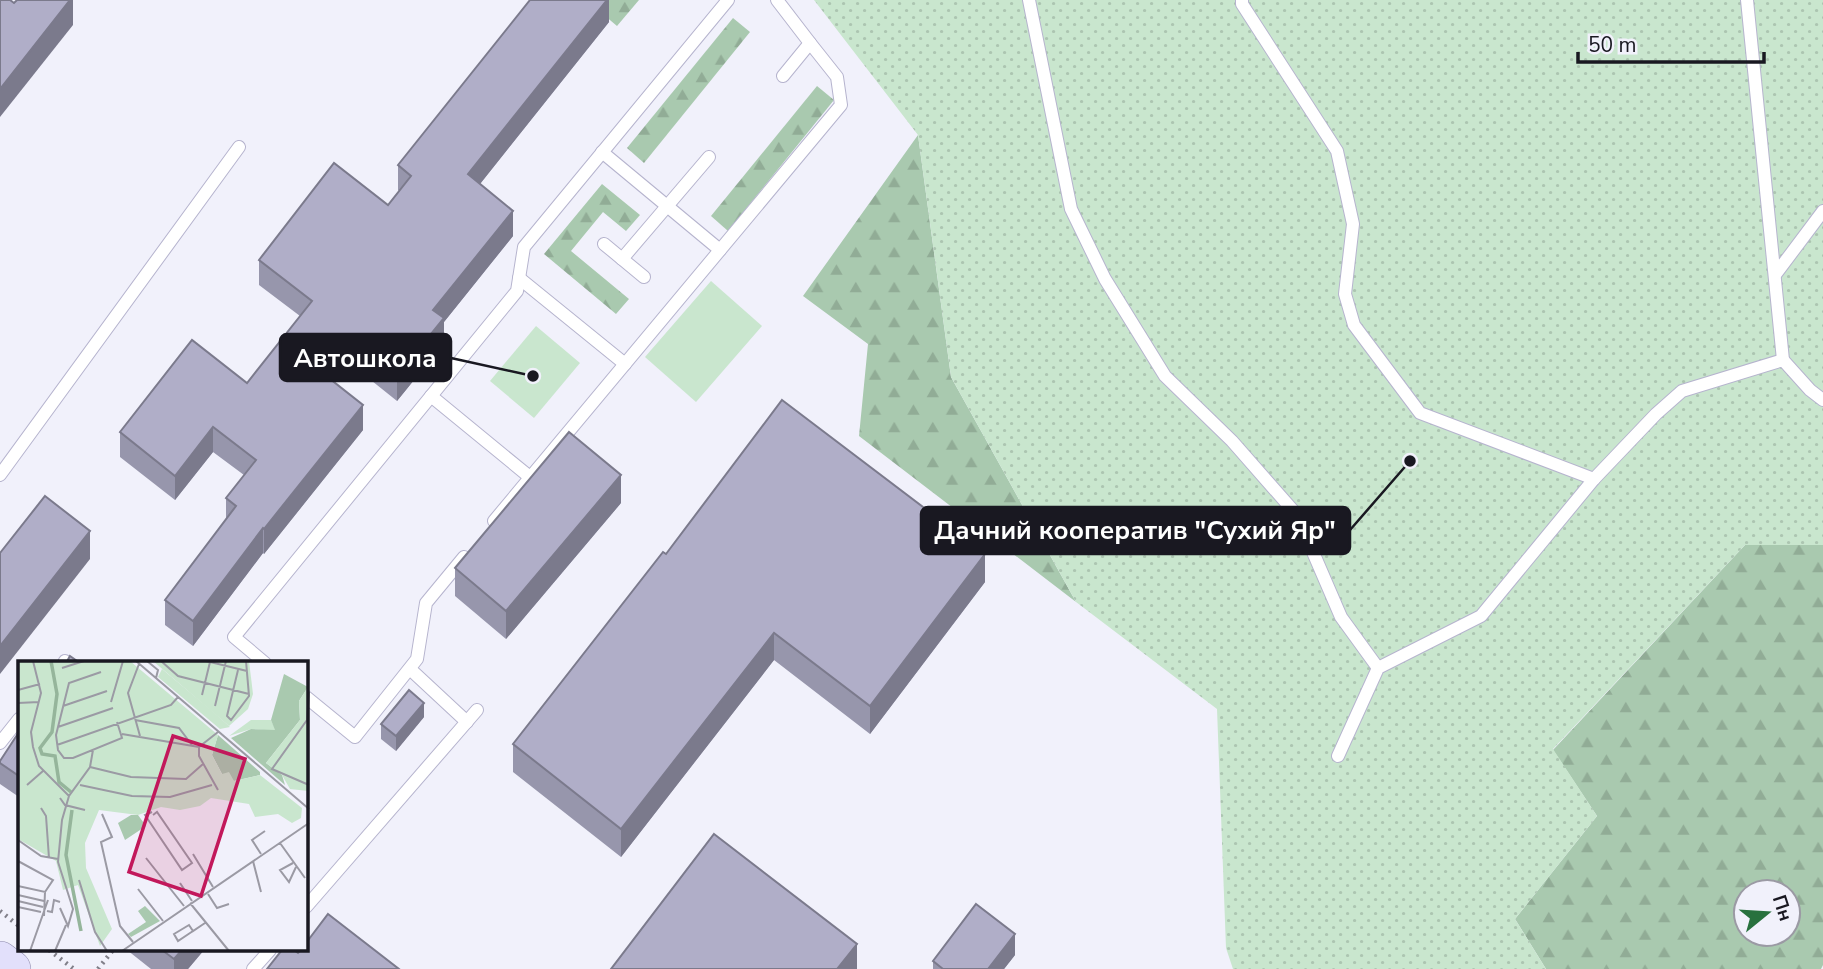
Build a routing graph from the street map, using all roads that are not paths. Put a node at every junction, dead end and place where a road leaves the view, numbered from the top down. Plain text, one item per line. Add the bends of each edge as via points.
1 (728, 0) edge
2 (777, 0) edge
3 (1029, 0) edge
4 (1242, 0) edge
5 (1747, 0) edge
6 (810, 43) junction
7 (783, 76) dead end
8 (239, 147) dead end
9 (603, 152) junction
10 (709, 157) dead end
11 (667, 206) junction
12 (1823, 211) edge
13 (604, 244) dead end
14 (720, 250) junction
15 (622, 259) junction
16 (1775, 275) junction
17 (644, 277) dead end
18 (519, 278) junction
19 (1783, 360) junction
20 (625, 364) junction
21 (431, 396) junction
22 (1823, 400) edge
23 (0, 475) edge
24 (531, 478) junction
25 (1594, 479) junction
26 (487, 530) edge
27 (469, 551) edge
28 (263, 661) edge
29 (410, 668) junction
30 (1378, 668) junction
31 (308, 698) edge
32 (477, 710) dead end
33 (18, 720) edge
34 (467, 722) junction
35 (0, 743) edge
36 (1338, 756) dead end
37 (308, 905) edge
38 (269, 951) edge
39 (0, 960) edge
40 (12, 969) edge
41 (253, 969) edge

1 - 9 lane
2 - 6 lane
3 - 30 lane via 1071,209 1105,279 1165,376 1232,441 1297,515 1341,617
4 - 25 lane via 1337,151 1353,224 1346,294 1354,325 1420,413
5 - 16 lane
6 - 7 lane
6 - 14 lane via 837,77 841,106
8 - 23 lane
9 - 11 lane
9 - 18 lane via 524,247
10 - 11 lane
11 - 14 lane
11 - 15 lane
12 - 16 lane
13 - 15 lane
14 - 20 lane
15 - 17 lane
16 - 19 lane
18 - 20 lane
18 - 21 lane via 517,291
19 - 22 lane
19 - 25 lane via 1682,391
20 - 24 lane
21 - 24 lane
21 - 28 lane via 234,637
24 - 26 lane
25 - 30 lane via 1481,616
27 - 29 lane via 426,603 417,659
29 - 31 lane via 355,737
29 - 34 lane
30 - 36 lane
32 - 34 lane
33 - 35 lane
34 - 37 lane
38 - 41 lane
39 - 40 main road

